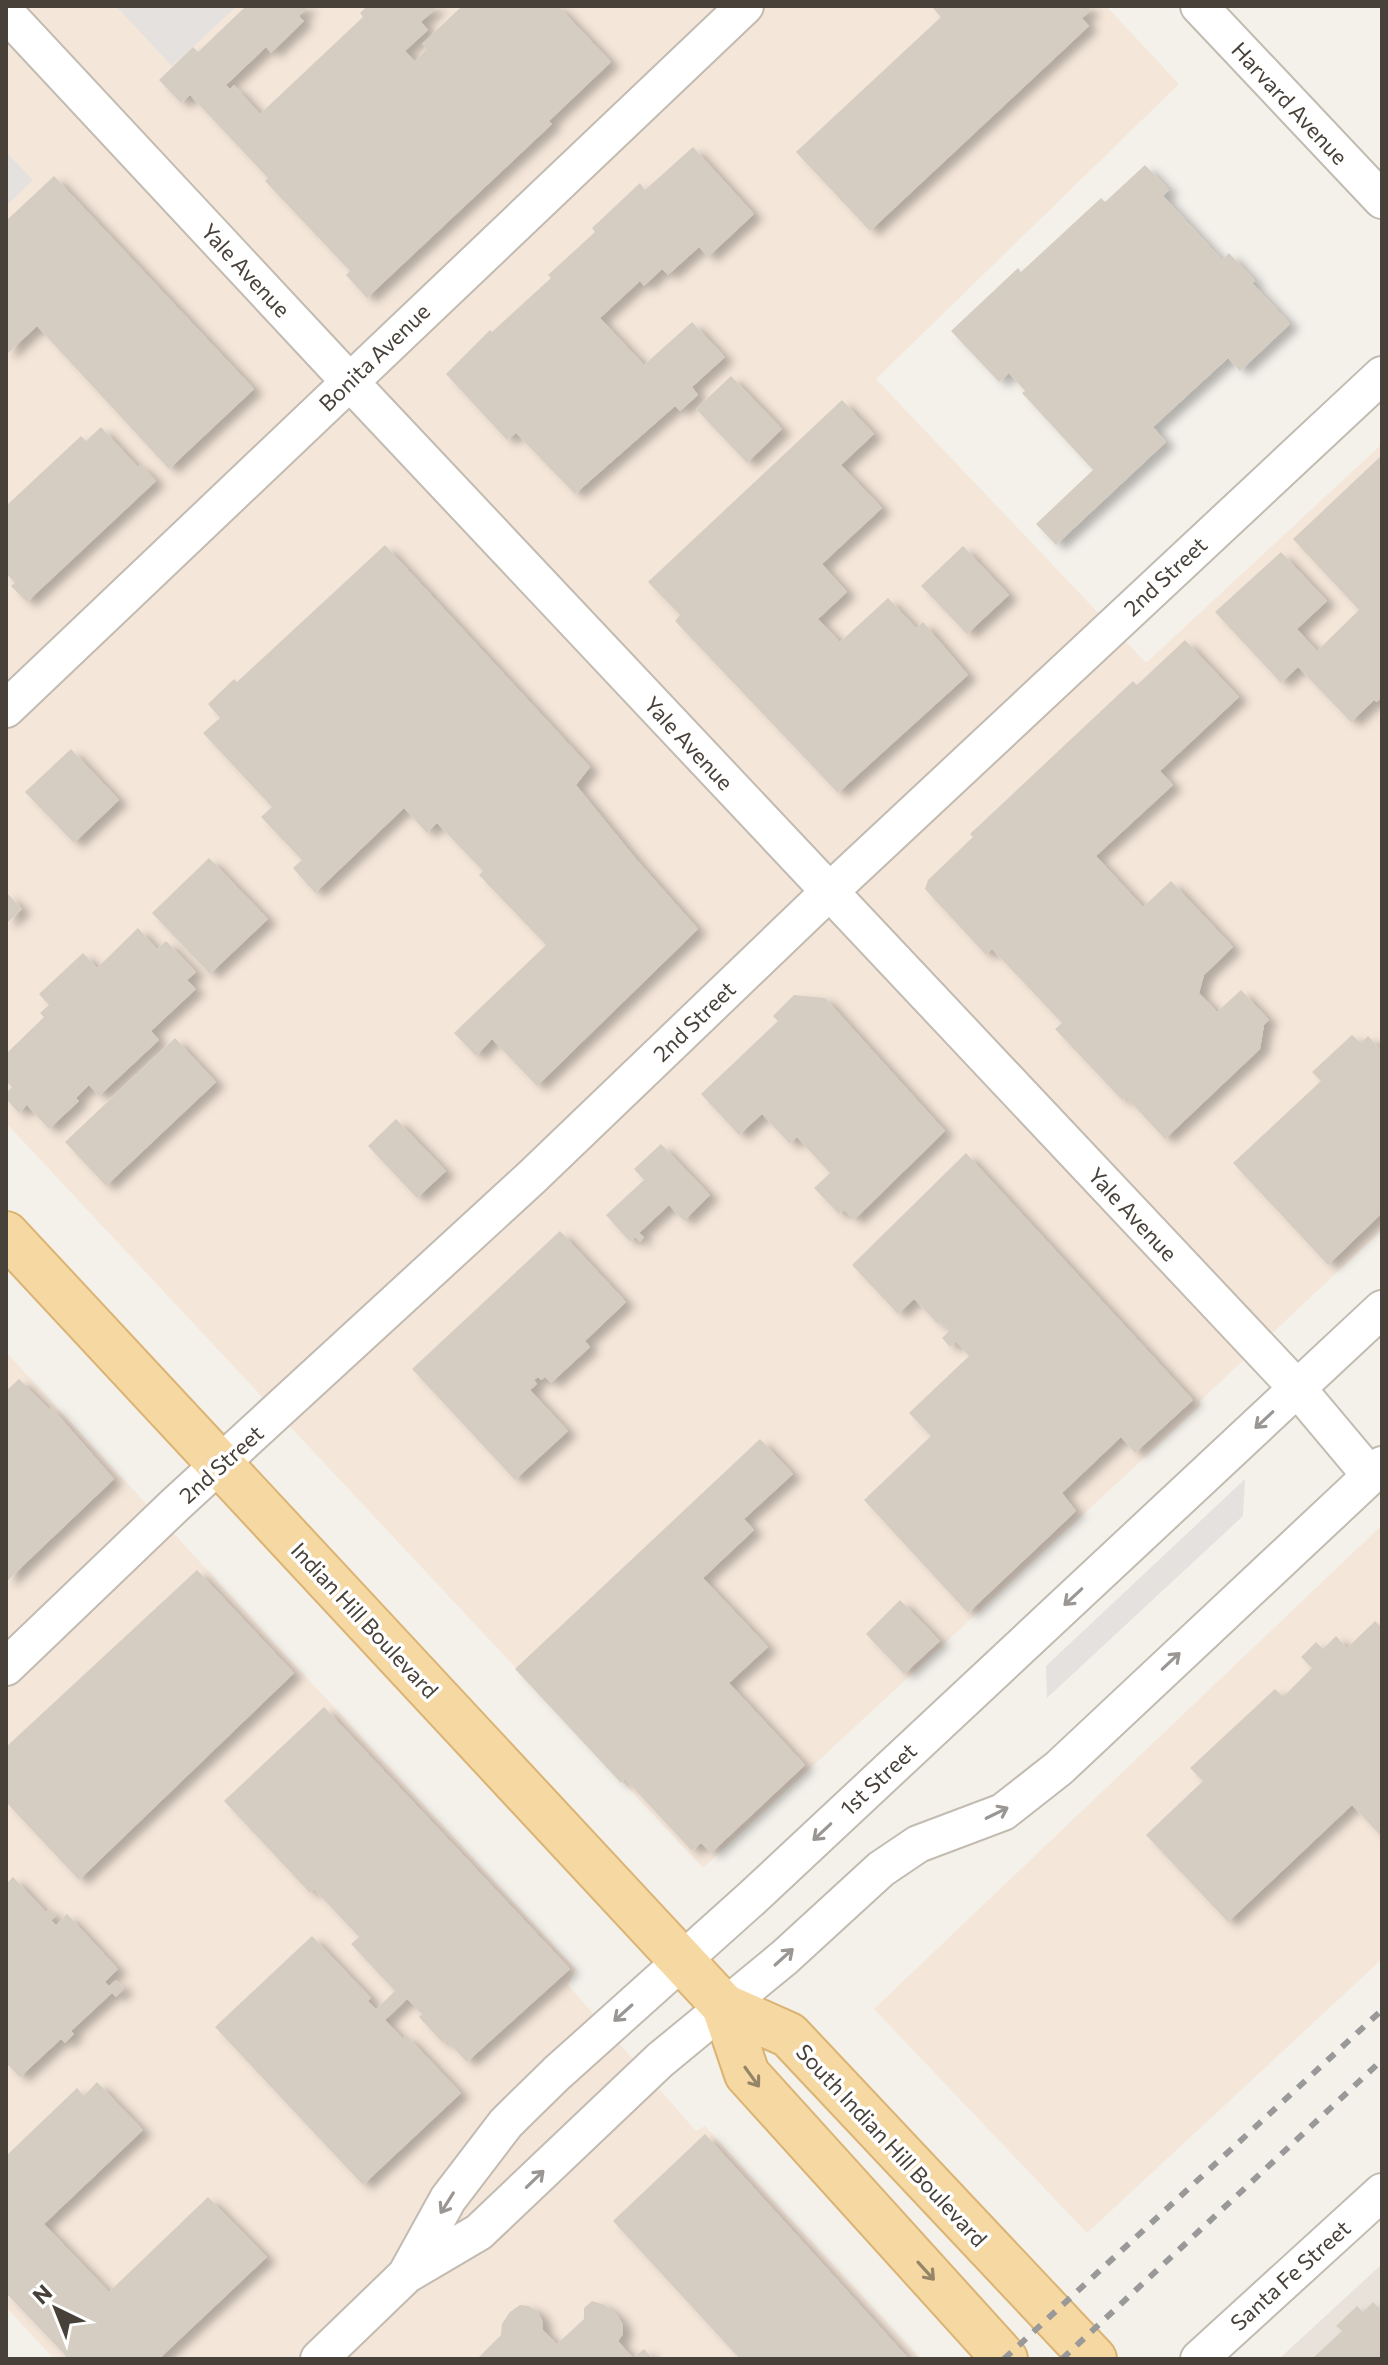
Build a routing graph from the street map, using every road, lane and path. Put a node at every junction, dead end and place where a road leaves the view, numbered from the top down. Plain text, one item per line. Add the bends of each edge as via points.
1 (745, 6) edge
2 (1199, 6) edge
3 (6, 13) edge
4 (1382, 200) edge
5 (1382, 375) edge
6 (349, 381) junction
7 (6, 709) edge
8 (829, 892) junction
9 (6, 1234) edge
10 (1382, 1309) edge
11 (1297, 1388) junction
12 (220, 1464) junction
13 (1376, 1470) edge
14 (6, 1667) edge
15 (681, 1961) junction
16 (724, 2006) junction
17 (1382, 2192) edge
18 (406, 2275) junction
19 (319, 2359) edge
20 (1005, 2359) edge
21 (1094, 2359) edge
22 (1199, 2359) edge

1 - 6 street, Bonita Avenue
2 - 4 street, Harvard Avenue
3 - 6 street, Yale Avenue
5 - 8 street, 2nd Street
6 - 7 street, Bonita Avenue
6 - 8 street, Yale Avenue
8 - 11 street, Yale Avenue
8 - 12 street, 2nd Street via 532,1177
9 - 12 main road, Indian Hill Boulevard
10 - 11 street, 1st Street
11 - 13 street, Yale Avenue
11 -> 15 street, 1st Street
12 - 14 street, 2nd Street
12 - 15 main road, Indian Hill Boulevard
16 -> 13 street, 1st Street via 881,1869 918,1844 1003,1812 1059,1768
15 - 16 main road, Indian Hill Boulevard
15 -> 18 street, 1st Street via 506,2123 448,2199
18 -> 16 street, 1st Street via 479,2232
16 -> 20 main road via 747,2074
16 - 21 main road, South Indian Hill Boulevard via 789,2035
17 - 22 street, Santa Fe Street
18 - 19 street, 1st Street

